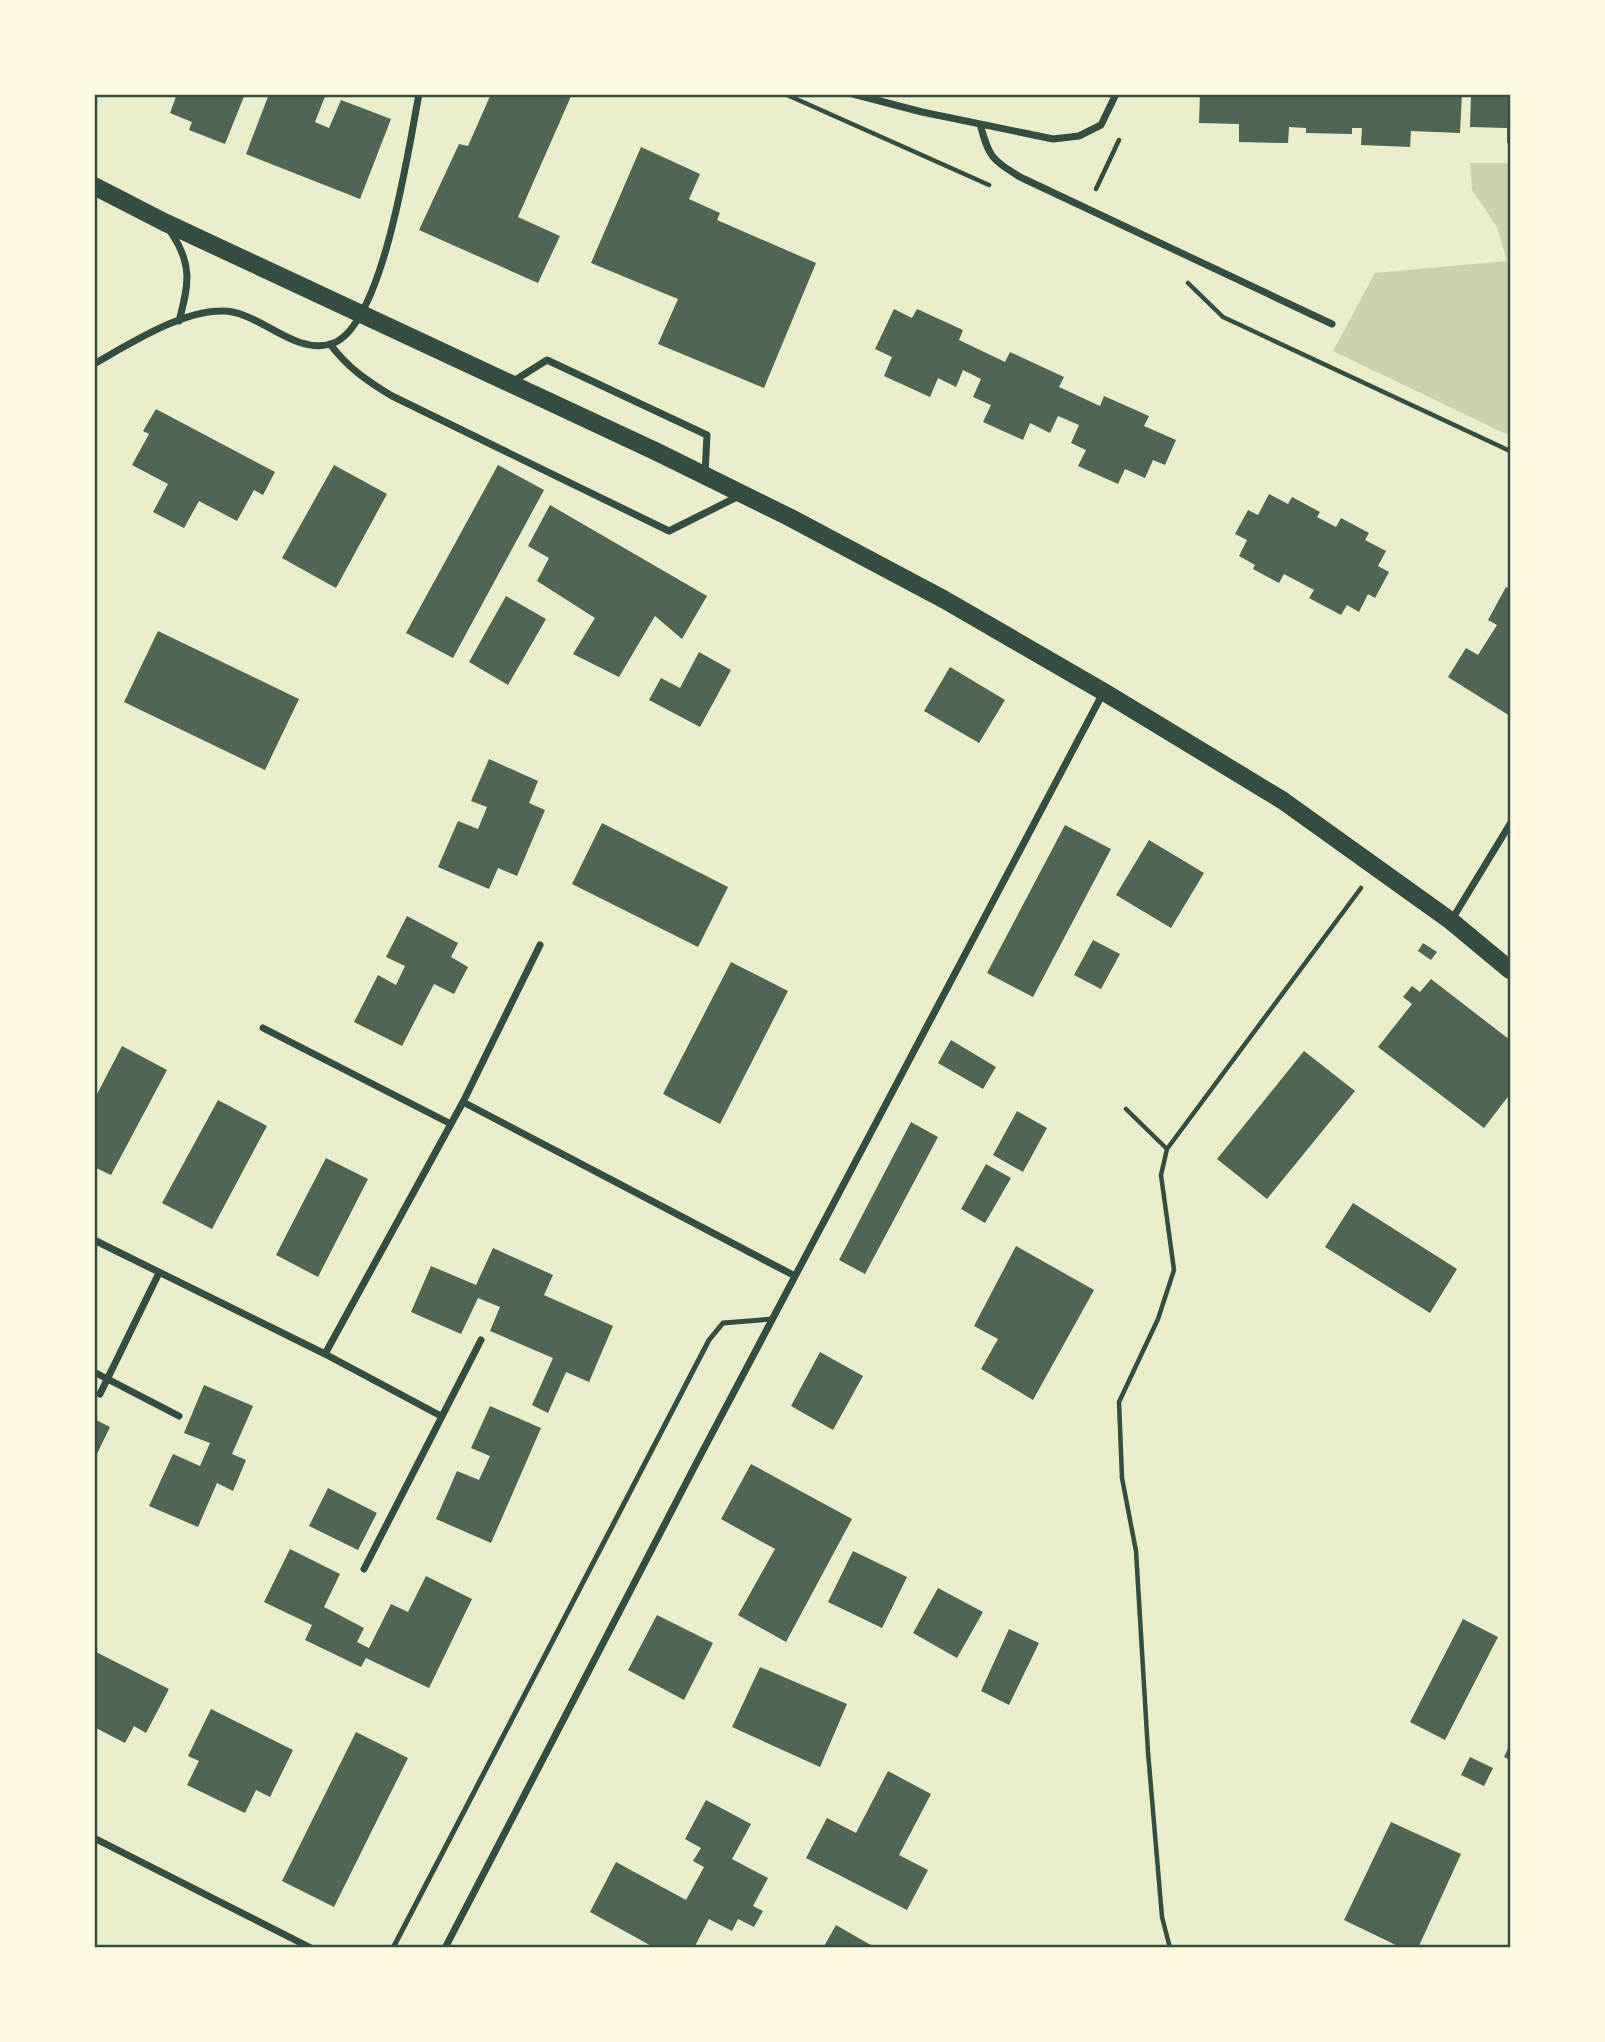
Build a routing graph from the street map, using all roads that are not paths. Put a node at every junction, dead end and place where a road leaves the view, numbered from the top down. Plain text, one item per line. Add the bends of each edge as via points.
1 (419, 94) edge
2 (853, 94) edge
3 (1116, 94) edge
4 (980, 124) junction
5 (94, 186) edge
6 (164, 222) junction
7 (362, 315) junction
8 (179, 321) junction
9 (1332, 324) dead end
10 (330, 344) junction
11 (94, 364) edge
12 (509, 384) junction
13 (705, 475) junction
14 (743, 494) junction
15 (1104, 692) junction
16 (1510, 824) edge
17 (1451, 921) junction
18 (540, 945) dead end
19 (1510, 970) edge
20 (263, 1028) dead end
21 (463, 1102) junction
22 (451, 1124) junction
23 (94, 1240) edge
24 (159, 1273) junction
25 (795, 1276) junction
26 (772, 1320) junction
27 (481, 1340) dead end
28 (325, 1354) junction
29 (94, 1372) edge
30 (107, 1379) junction
31 (100, 1394) dead end
32 (180, 1416) dead end
33 (441, 1416) junction
34 (364, 1569) dead end
35 (94, 1838) edge
36 (311, 1948) edge
37 (393, 1948) edge
38 (445, 1948) edge

1 - 7 street via 382,262
2 - 4 street
3 - 4 street via 1101,125 1079,136 1053,139
4 - 9 street via 995,161 1020,177
5 - 6 main road
6 - 7 main road
6 - 8 street via 187,262
7 - 10 street via 344,337
7 - 12 main road
8 - 10 street via 222,310 303,343
8 - 11 street
10 - 14 street via 343,361 392,396 669,531
12 - 13 main road
12 - 13 street via 547,360 707,435
13 - 14 main road
14 - 15 main road via 945,600
15 - 17 main road via 1282,800
15 - 25 street
16 - 17 street
17 - 19 main road
18 - 21 street
20 - 22 street
21 - 22 street
21 - 25 street
22 - 28 street
23 - 24 street
24 - 28 street
24 - 30 street
25 - 26 street
26 - 37 lane via 723,1323 709,1340
26 - 38 street
27 - 33 street
28 - 33 street
29 - 30 street
30 - 31 street
30 - 32 street
33 - 34 street
35 - 36 street

